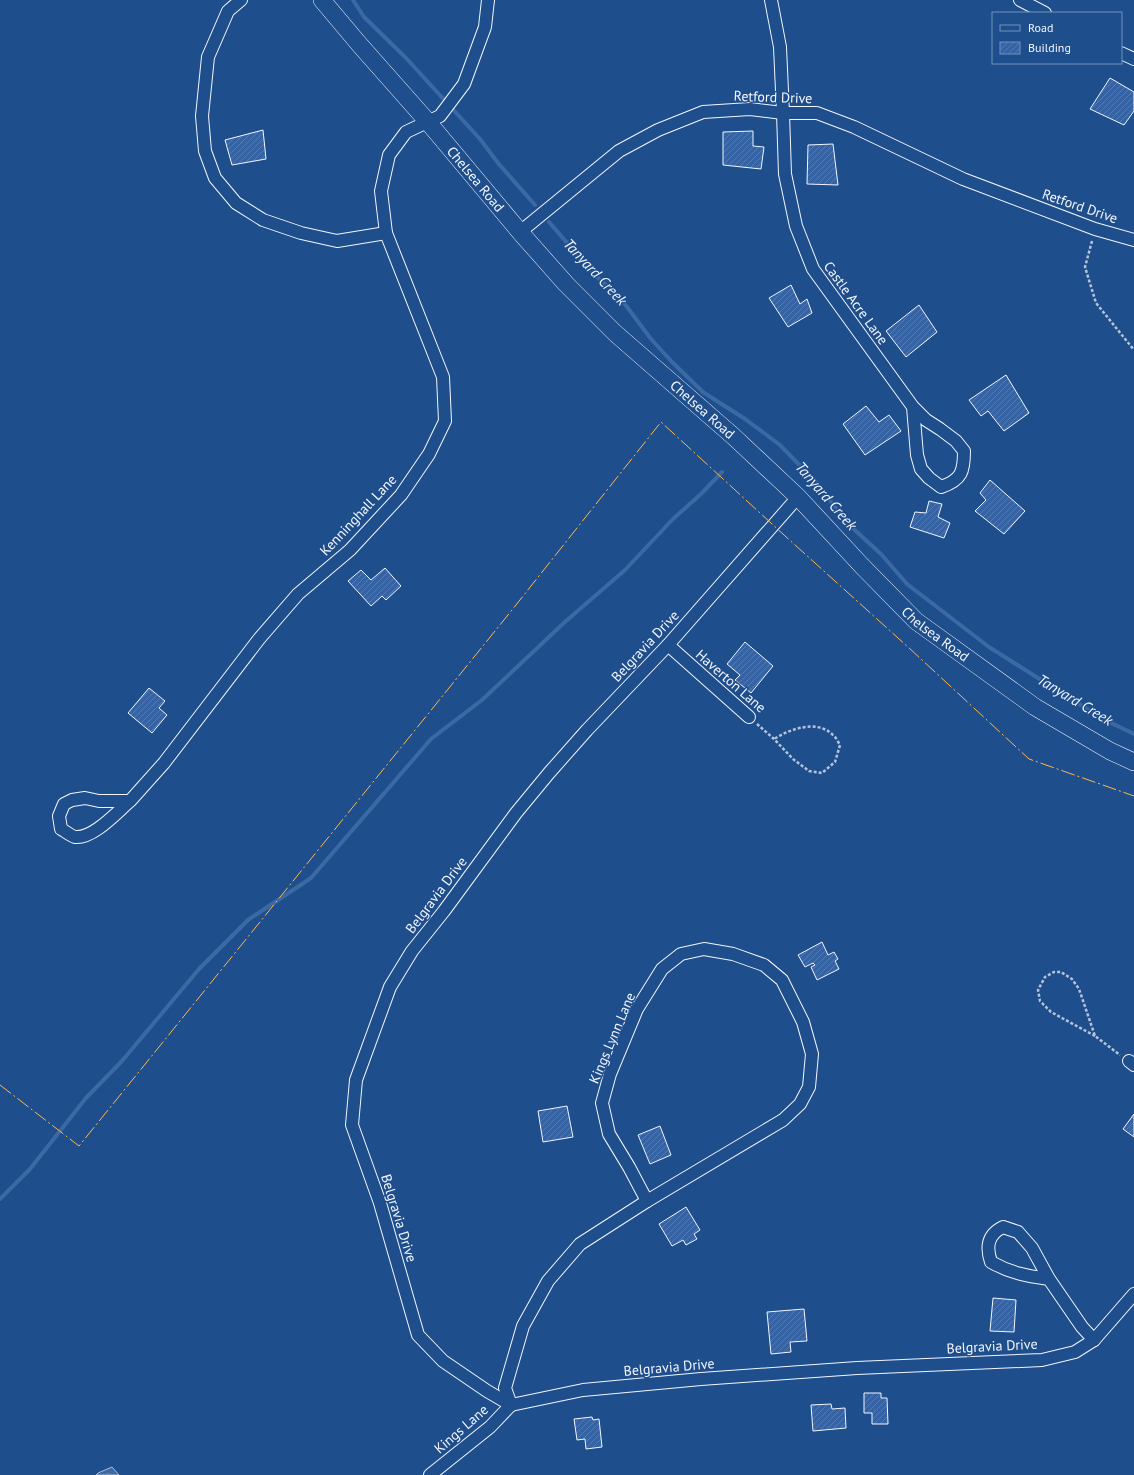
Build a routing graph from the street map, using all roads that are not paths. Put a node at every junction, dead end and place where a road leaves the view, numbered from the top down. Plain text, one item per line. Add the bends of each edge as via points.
1 (241, 0) edge
2 (322, 0) edge
3 (488, 0) edge
4 (771, 0) edge
5 (1020, 0) edge
6 (1043, 12) edge
7 (1122, 53) edge
8 (1134, 59) edge
9 (783, 113) junction
10 (434, 119) junction
11 (520, 232) junction
12 (386, 233) junction
13 (1134, 240) edge
14 (913, 407) junction
15 (798, 497) junction
16 (668, 645) junction
17 (749, 717) road end
18 (1134, 762) edge
19 (130, 801) junction
20 (647, 1201) junction
21 (1049, 1279) junction
22 (1134, 1294) edge
23 (1094, 1340) junction
24 (511, 1405) junction
25 (430, 1475) edge

1 - 12 street via 228,11 208,57 202,116 205,151 215,178 236,203 263,220 301,234 337,241
2 - 10 street, Chelsea Road via 359,44
3 - 10 street via 485,27 464,84
4 - 9 street, Castle Acre Lane via 780,47
5 - 6 street
7 - 8 street
9 - 11 street, Retford Drive via 750,109 703,112 658,130 619,151
9 - 13 street, Retford Drive via 817,113 854,126 963,179 1095,229
9 - 14 street, Castle Acre Lane via 785,174 796,226 813,269
10 - 11 street, Chelsea Road
10 - 12 street, Kenninghall Lane via 406,132 389,155 381,191
11 - 15 street, Chelsea Road via 566,284 615,333 733,436
12 - 19 street, Kenninghall Lane via 443,377 445,420 429,454 401,494 350,550 298,594 259,639 164,763
14 - 14 street, Castle Acre Lane via 964,451 961,475 952,484 941,487 921,469 917,454
15 - 16 street, Belgravia Drive
15 - 18 street, Chelsea Road via 916,621 1035,707 1110,751
16 - 17 street, Haverton Lane
16 - 24 street, Belgravia Drive via 549,772 412,951 390,987 356,1080 352,1125 380,1203 418,1335 443,1362
19 - 19 street, Kenninghall Lane via 103,825 87,835 75,837 61,829 59,816 64,804 72,800 86,798 99,801
20 - 20 street, Kings Lynn Lane via 609,1134 602,1103 610,1074 637,1009 662,969 681,954 704,949 733,954 764,965 782,980 802,1022 812,1054 809,1087 800,1104 783,1120
20 - 24 street, Kings Lynn Lane via 580,1244 548,1281 523,1326 505,1388
21 - 21 street via 1032,1248 1018,1232 1003,1227 994,1231 988,1253 991,1262 1017,1274
21 - 23 street
22 - 23 street, Belgravia Drive
23 - 24 street, Belgravia Drive via 1075,1352 1042,1360 857,1368 701,1379 584,1390
24 - 25 street, Kings Lane via 490,1427

